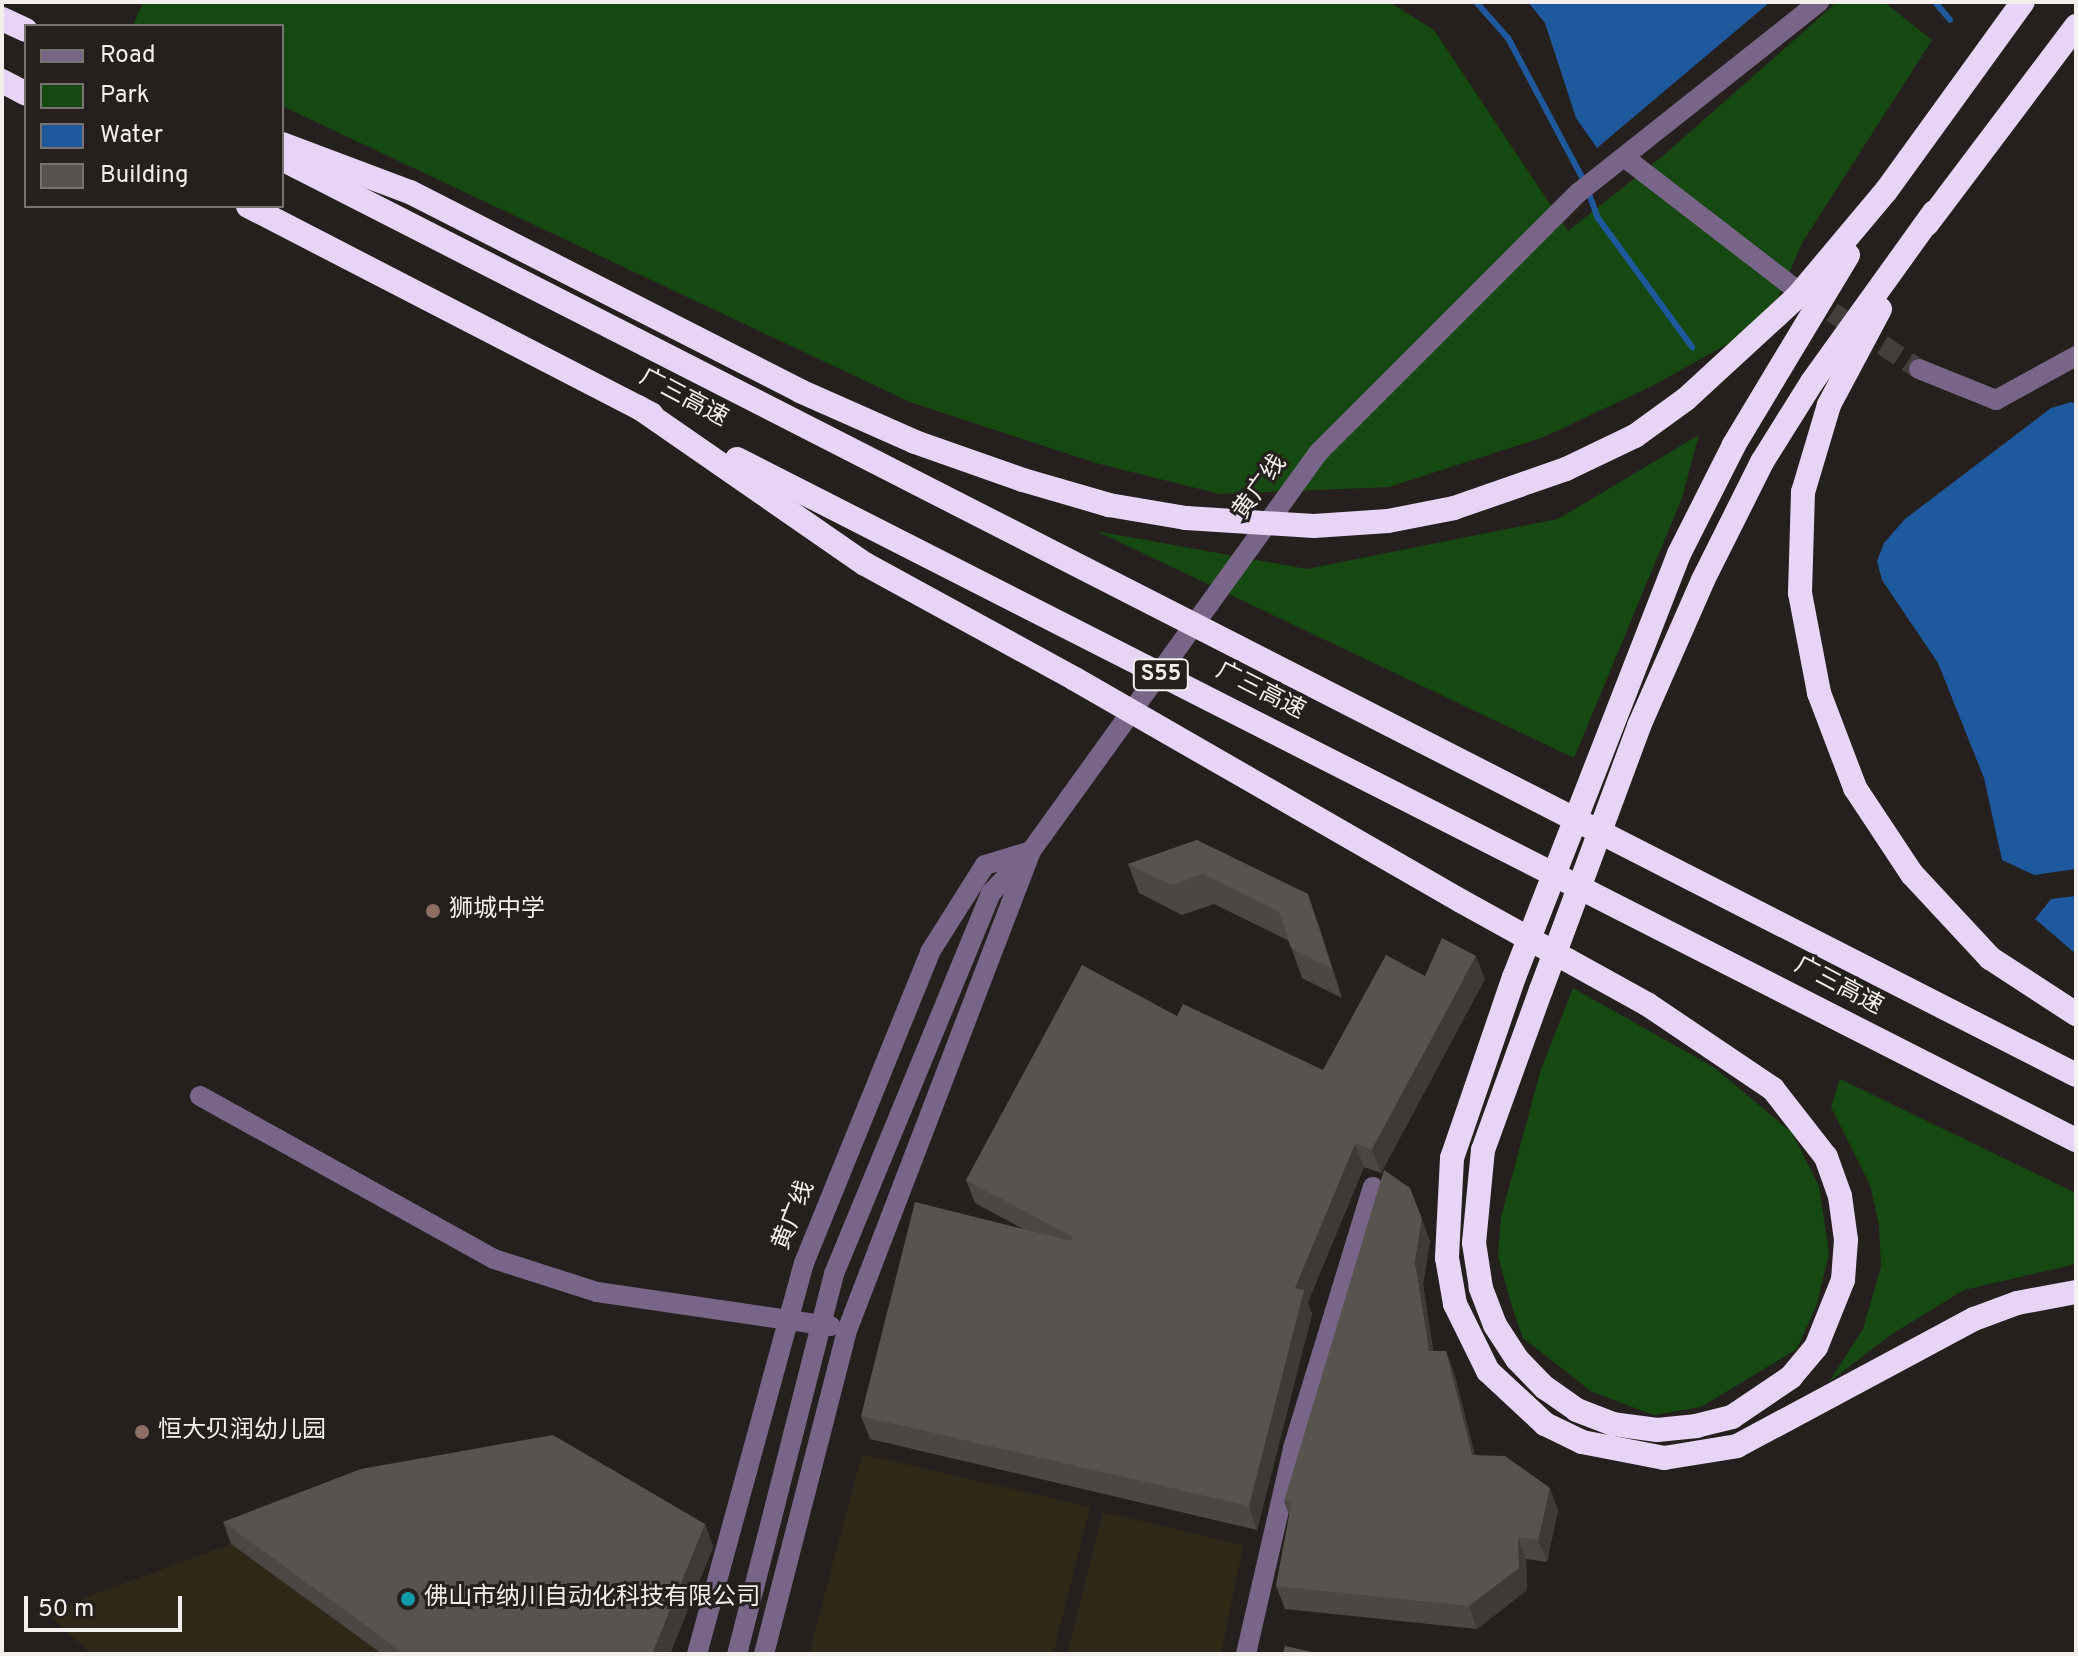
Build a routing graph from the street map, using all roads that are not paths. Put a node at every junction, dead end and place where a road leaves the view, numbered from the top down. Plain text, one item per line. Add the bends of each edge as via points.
1 (1819, 2) edge
2 (2023, 2) edge
3 (2, 19) edge
4 (2076, 26) edge
5 (24, 29) edge
6 (2, 81) edge
7 (24, 93) edge
8 (284, 145) edge
9 (1624, 157) junction
10 (284, 160) edge
11 (1886, 191) junction
12 (252, 208) edge
13 (1934, 212) junction
14 (1790, 285) tunnel mouth
15 (2076, 356) edge
16 (1919, 369) tunnel mouth
17 (638, 407) junction
18 (1031, 851) junction
19 (2076, 1014) edge
20 (2076, 1075) edge
21 (200, 1096) dead end
22 (2076, 1140) edge
23 (1373, 1187) dead end
24 (2076, 1292) edge
25 (788, 1321) junction
26 (821, 1325) junction
27 (848, 1328) junction
28 (697, 1654) edge
29 (737, 1654) edge
30 (764, 1654) edge
31 (1246, 1654) edge

1 - 9 street
2 - 11 highway
3 - 5 highway
4 - 13 highway
6 - 7 highway
8 - 11 highway via 410,192 800,391 915,442 1109,505 1249,524 1388,521 1454,508 1512,490 1635,436 1748,347
9 - 14 street
9 - 18 street, 黄广线 via 1578,193 1318,453
10 - 20 highway, 广三高速 / S55
11 - 24 highway via 1734,445 1679,554 1514,977 1452,1158 1447,1258 1455,1304 1488,1371 1545,1424 1582,1442 1628,1454 1700,1456 1783,1425 1974,1319 2017,1303
12 - 17 highway, 广三高速 / S55
13 - 17 highway via 1812,382 1762,462 1639,726 1541,990 1483,1150 1475,1199 1481,1288 1495,1325 1517,1359 1577,1410 1613,1424 1657,1430 1732,1417 1791,1377 1816,1347 1843,1280 1846,1240 1836,1183 1826,1157 1773,1089 1647,1004 865,564
13 - 19 highway via 1846,372 1812,450 1799,540 1807,641 1835,741 1884,835 1950,920 1990,958
15 - 16 street via 1996,400
17 - 22 highway, 广三高速 / S55 via 926,559 1602,895
18 - 25 street, 黄广线 via 985,865 930,952 804,1263
18 - 26 street, 黄广线 via 991,893 834,1274
18 - 27 street
21 - 25 street via 494,1259 597,1292
23 - 31 street via 1293,1448
25 - 26 street
25 - 28 street, 黄广线
26 - 27 street
26 - 29 street, 黄广线
27 - 30 street

